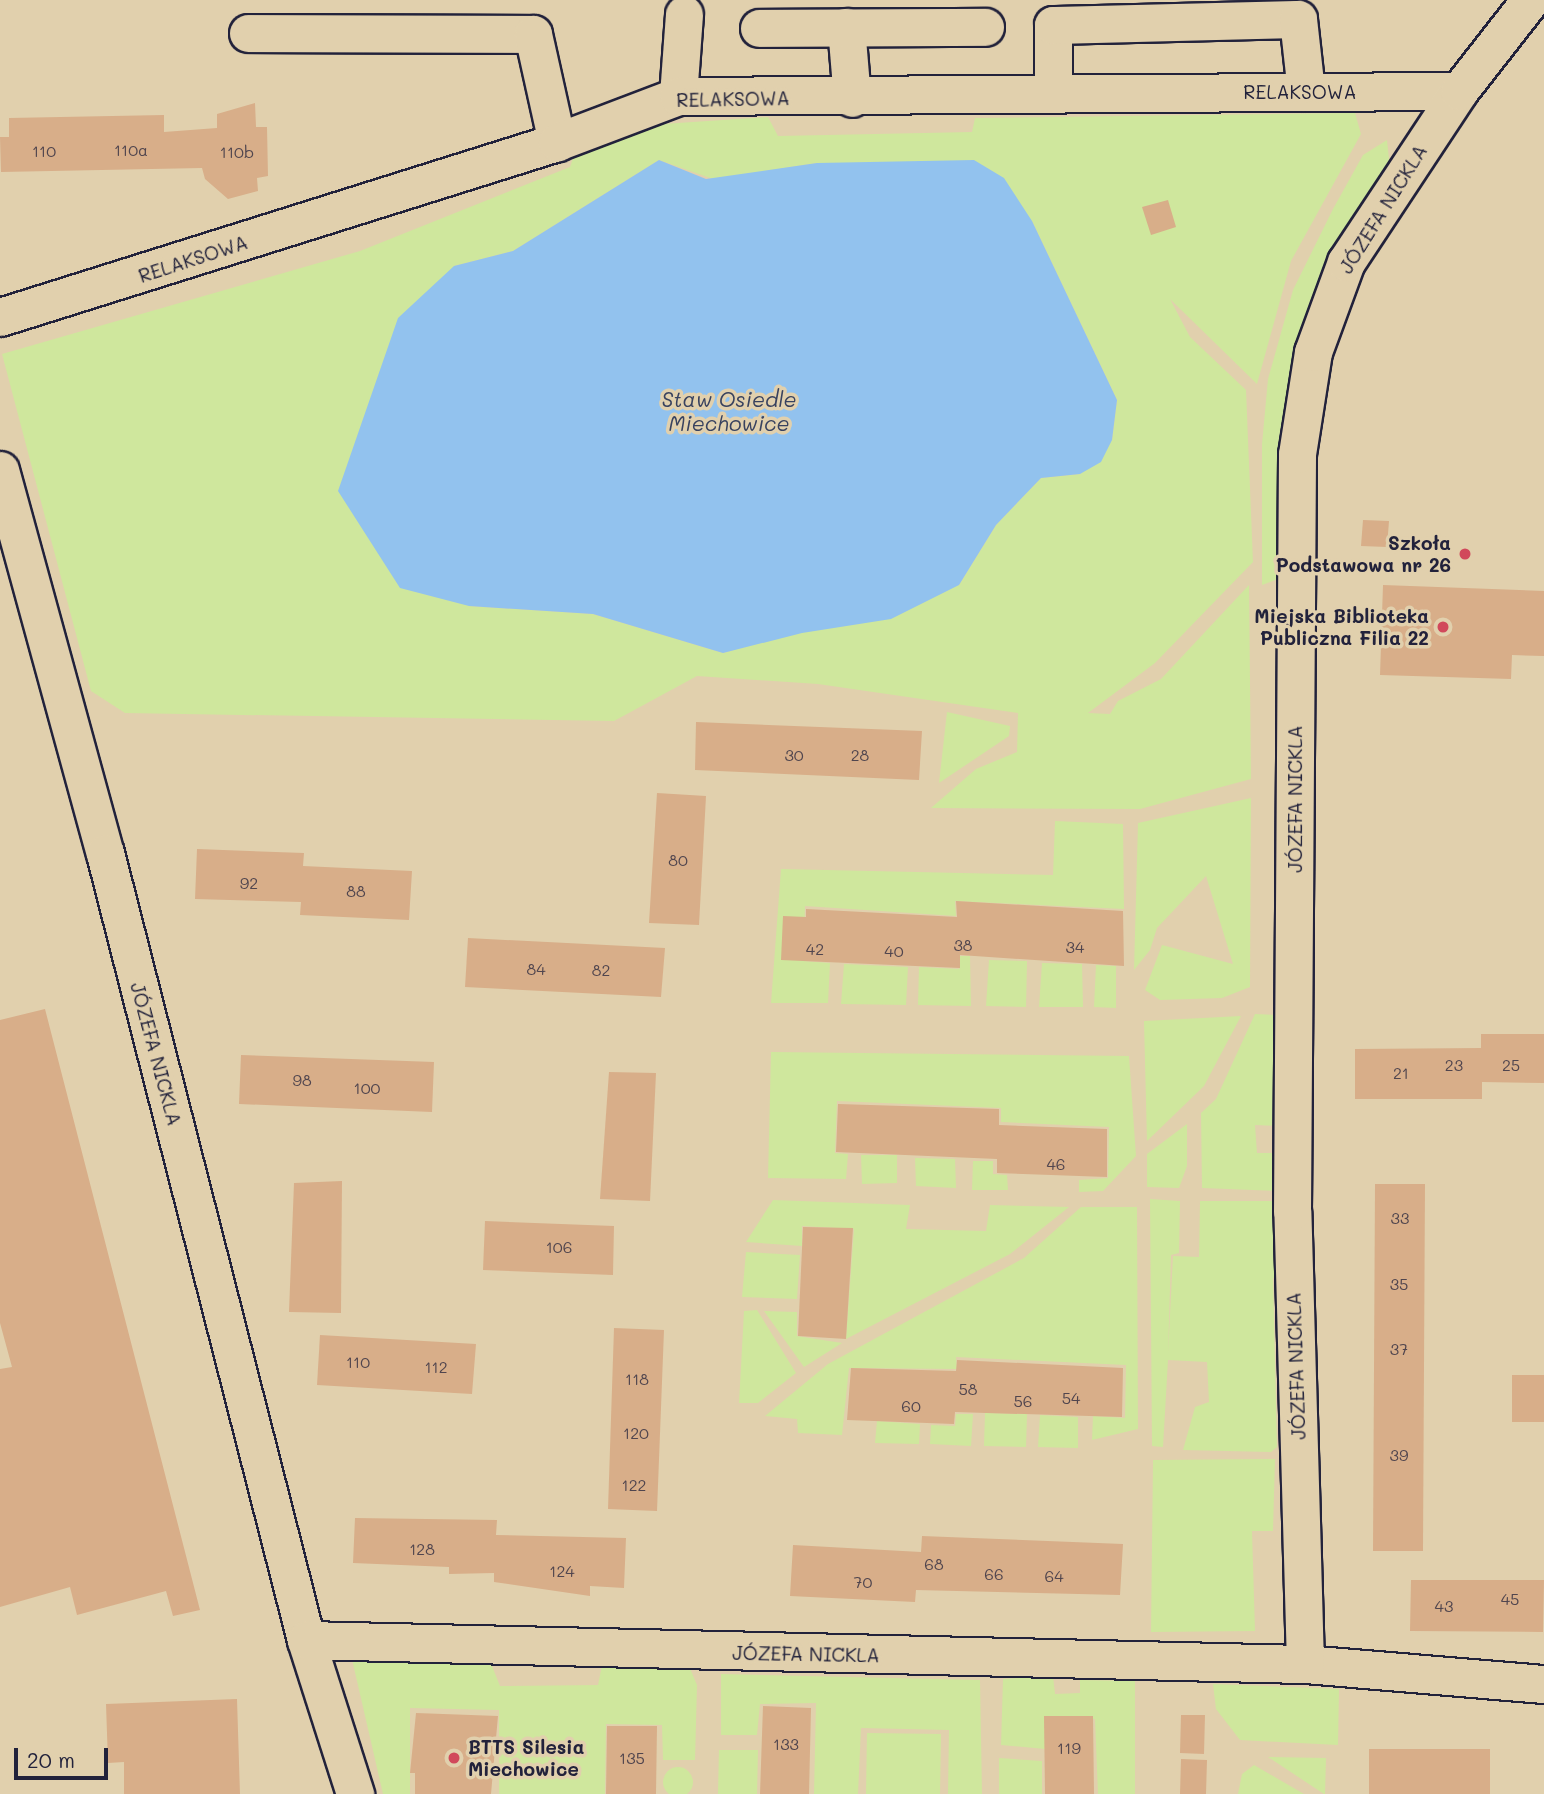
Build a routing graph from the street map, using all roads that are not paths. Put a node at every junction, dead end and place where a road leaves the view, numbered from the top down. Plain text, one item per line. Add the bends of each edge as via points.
1 (1530, 0) edge
2 (684, 14) dead end
3 (846, 27) junction
4 (985, 27) dead end
5 (758, 28) dead end
6 (248, 33) dead end
7 (1460, 91) junction
8 (1306, 92) junction
9 (1053, 93) junction
10 (678, 96) junction
11 (852, 98) junction
12 (557, 142) junction
13 (0, 317) edge
14 (0, 470) edge
15 (306, 1640) junction
16 (1305, 1664) junction
17 (1544, 1684) edge
18 (355, 1794) edge

1 - 7 street, JÓZEFA NICKLA
2 - 10 street
3 - 4 street
3 - 5 street
3 - 11 street
6 - 12 street via 533,34
7 - 8 street, RELAKSOWA
7 - 16 street, JÓZEFA NICKLA via 1346,262 1313,352 1297,454 1292,1211
8 - 9 street, RELAKSOWA
8 - 9 street via 1298,19 1053,25
9 - 11 street, RELAKSOWA
10 - 11 street, RELAKSOWA
10 - 12 street, RELAKSOWA
12 - 13 street, RELAKSOWA
14 - 15 street, JÓZEFA NICKLA via 105,853
15 - 16 street, JÓZEFA NICKLA
15 - 18 street, JÓZEFA NICKLA
16 - 17 street, JÓZEFA NICKLA

